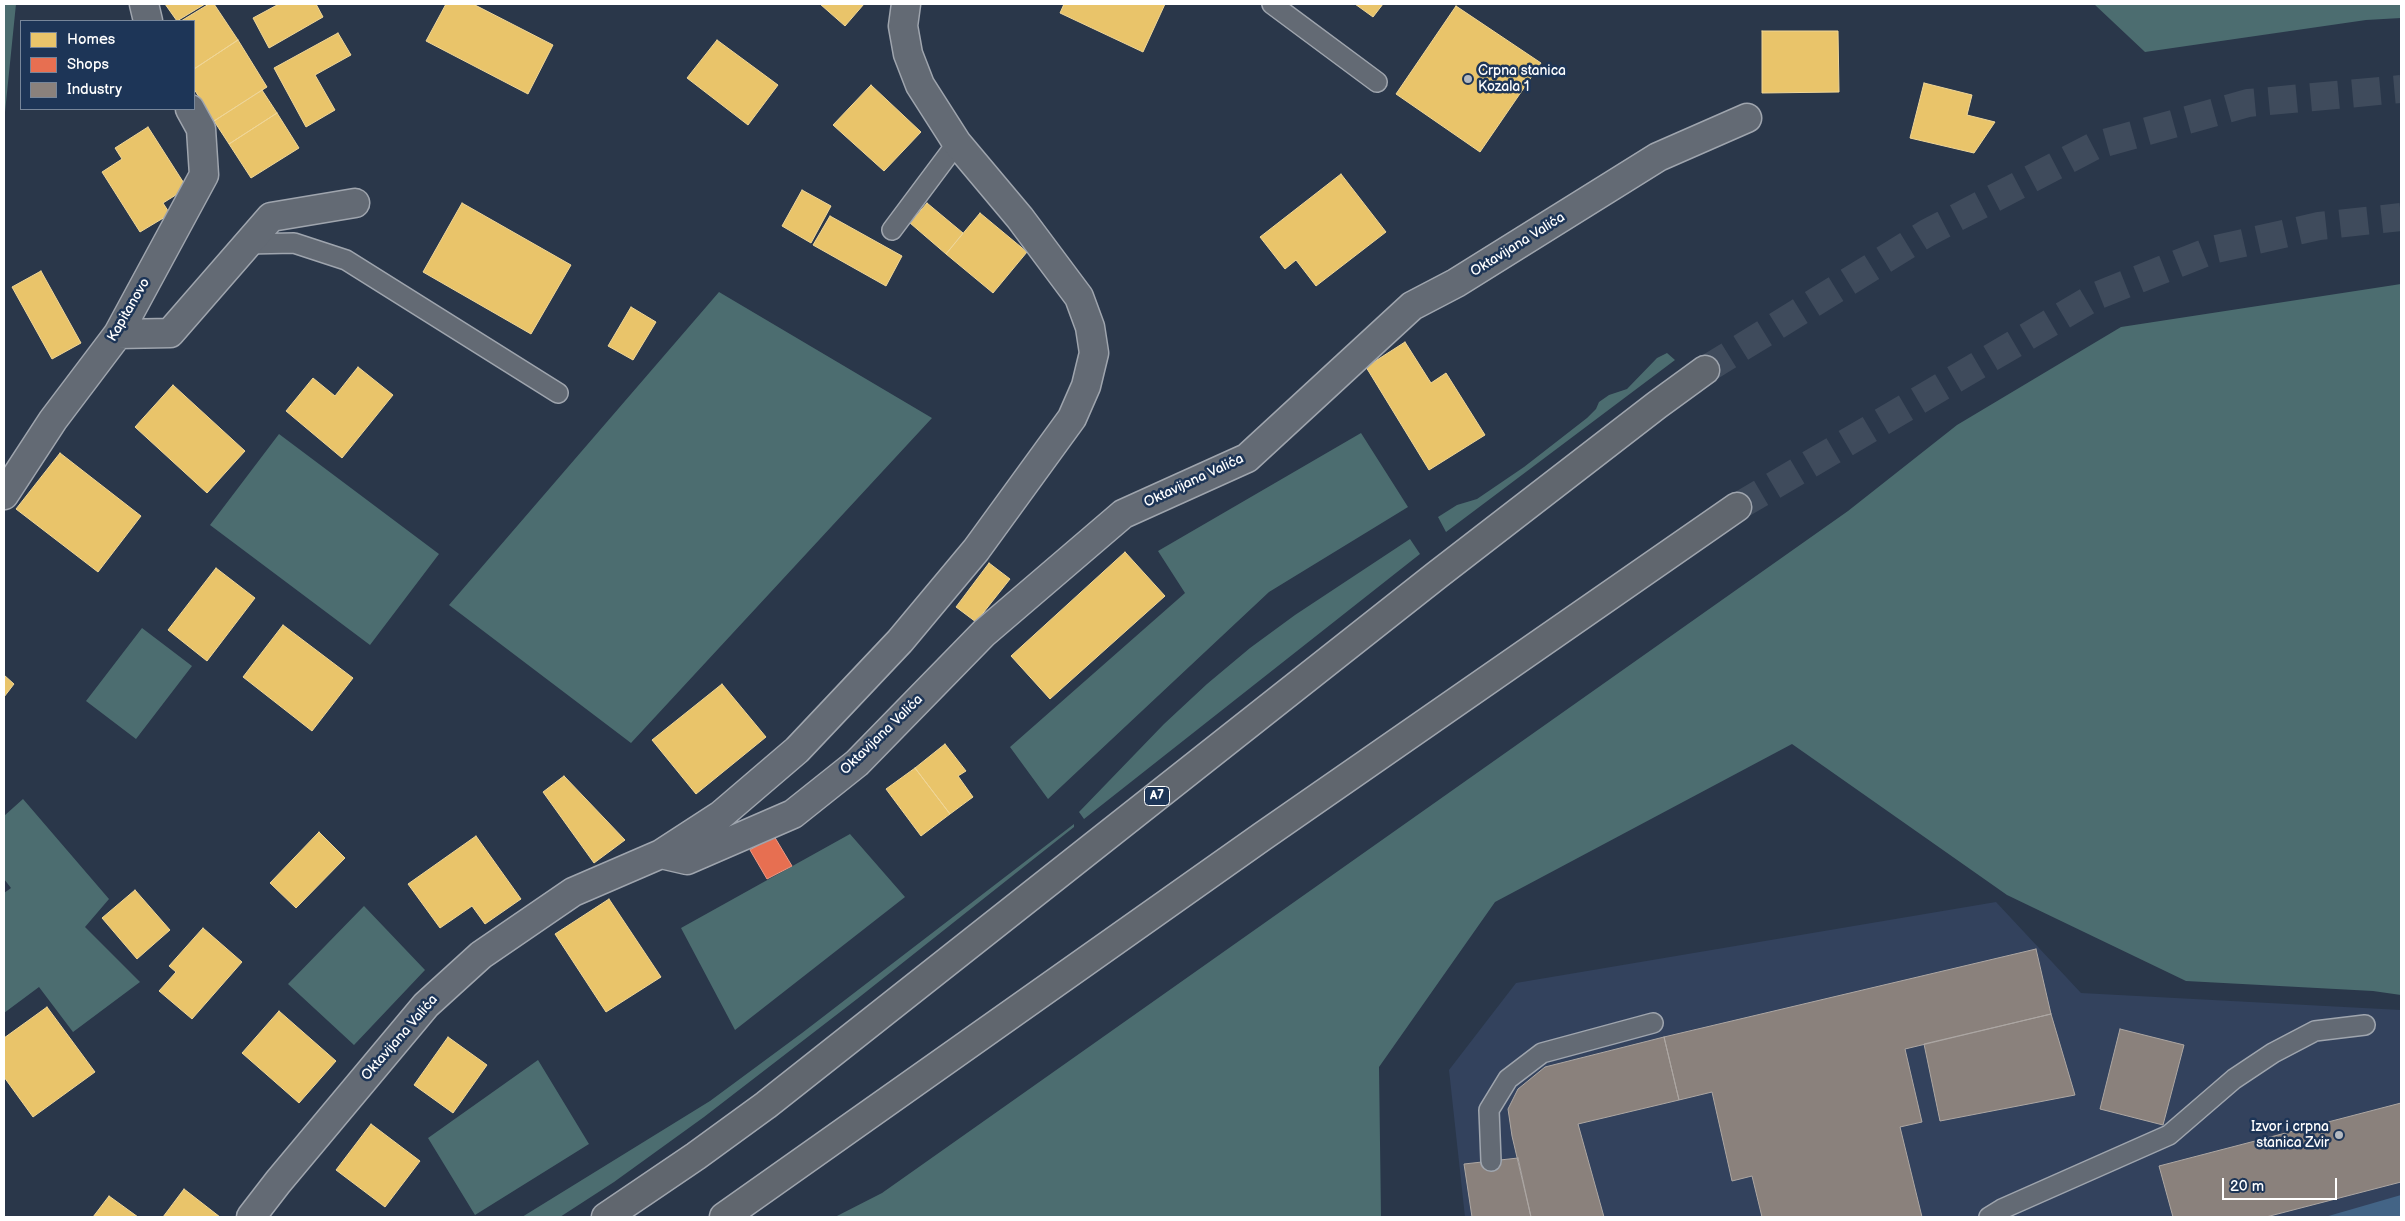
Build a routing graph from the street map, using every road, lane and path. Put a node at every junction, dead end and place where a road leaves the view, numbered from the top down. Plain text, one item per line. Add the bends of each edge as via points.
1 (144, 4) edge
2 (906, 4) edge
3 (1272, 4) edge
4 (148, 20) edge
5 (1377, 82) dead end
6 (191, 110) edge
7 (1748, 118) dead end
8 (957, 143) junction
9 (355, 203) dead end
10 (892, 230) dead end
11 (247, 244) junction
12 (118, 334) junction
13 (1705, 370) tunnel mouth
14 (558, 393) dead end
15 (4, 495) edge
16 (1737, 507) tunnel mouth
17 (660, 854) junction
18 (1653, 1023) dead end
19 (2364, 1025) dead end
20 (1491, 1161) dead end
21 (251, 1217) edge
22 (606, 1217) edge
23 (724, 1217) edge
24 (1989, 1217) edge

1 - 4 street
2 - 8 street, Oktavijana Valića via 903,26 908,54 920,85
3 - 5 lane
6 - 12 street, Kapitanovo via 201,129 204,175
7 - 17 street, Oktavijana Valića via 1658,157 1456,283 1412,306 1247,458 1123,514 984,633 857,763 793,814 687,860
8 - 10 lane
8 - 17 street, Oktavijana Valića via 1020,218 1079,297 1090,327 1094,353 1086,386 1072,418 976,550 900,641 797,750 721,815
9 - 11 street via 271,217
11 - 12 street via 170,333
11 - 14 lane via 294,242 346,260
12 - 15 street, Kapitanovo via 53,420
13 - 22 highway, A7 via 1444,569 766,1105
16 - 23 highway via 1271,830
17 - 21 street, Oktavijana Valića via 573,892 481,955 426,1006
18 - 20 lane via 1542,1053 1508,1079 1488,1110
19 - 24 lane via 2315,1031 2272,1053 2234,1079 2169,1135

